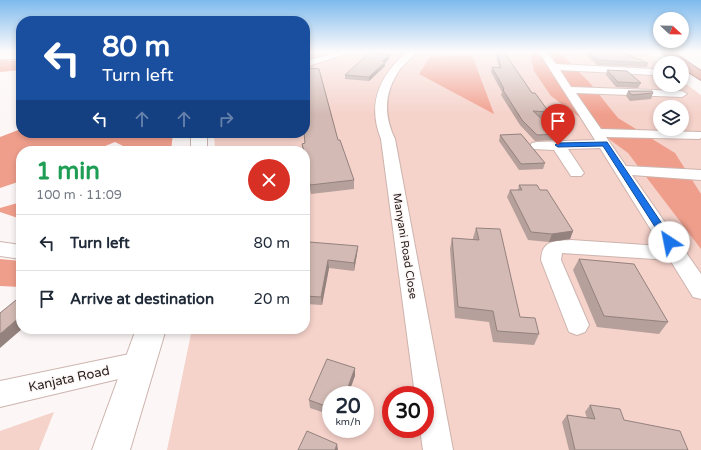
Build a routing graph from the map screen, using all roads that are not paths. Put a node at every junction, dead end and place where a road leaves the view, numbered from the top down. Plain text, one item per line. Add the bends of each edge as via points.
1 (392, 73) edge
2 (557, 73) edge
3 (568, 90) junction
4 (682, 94) dead end
5 (699, 135) dead end
6 (601, 138) junction
7 (558, 145) junction
8 (537, 146) dead end
9 (622, 170) junction
10 (576, 173) dead end
11 (701, 175) edge
12 (0, 249) edge
13 (16, 251) edge
14 (677, 254) junction
15 (701, 291) edge
16 (577, 325) dead end
17 (149, 334) edge
18 (139, 364) junction
19 (0, 394) edge
20 (111, 450) edge
21 (438, 450) edge

1 - 21 street, Manyani Road Close via 382,98 380,116 388,139
2 - 3 street
3 - 4 street
3 - 6 street
5 - 6 street
6 - 7 street
6 - 9 street
7 - 8 street
7 - 10 street
9 - 11 street
9 - 14 street
12 - 13 street
14 - 15 street
14 - 16 street via 571,246 557,247 551,251 551,260
17 - 18 main road
18 - 19 street, Kanjata Road
18 - 20 main road

